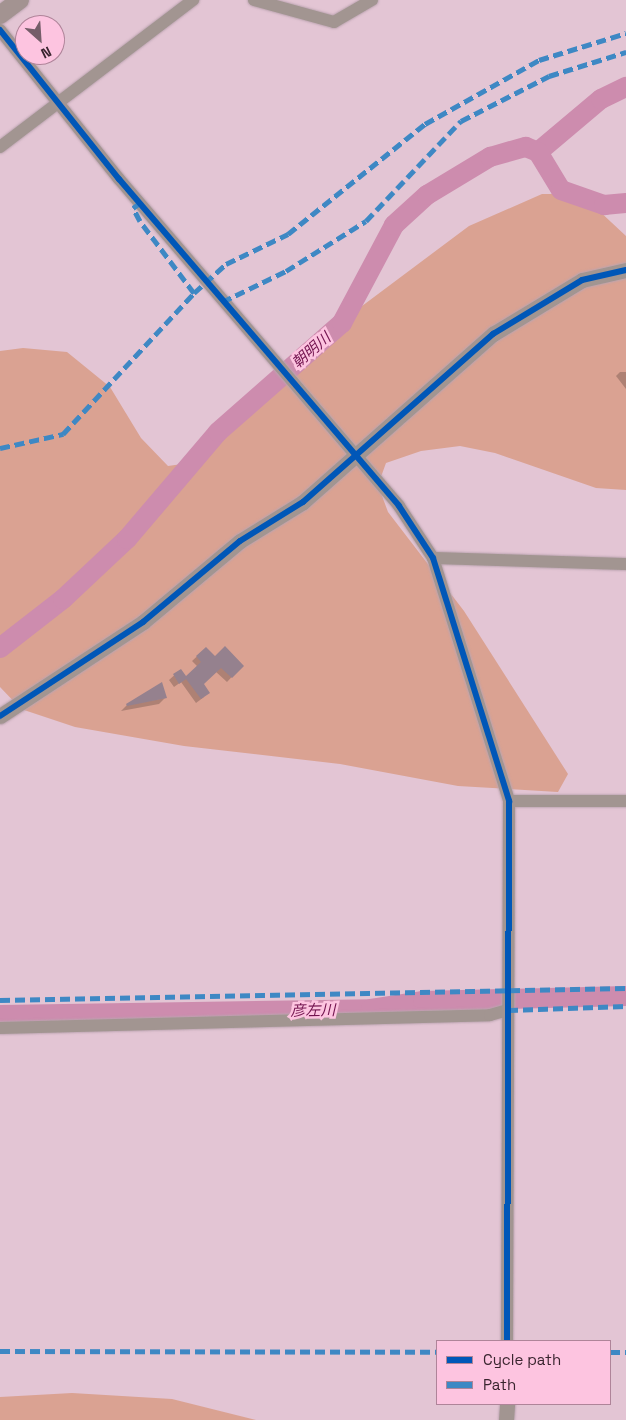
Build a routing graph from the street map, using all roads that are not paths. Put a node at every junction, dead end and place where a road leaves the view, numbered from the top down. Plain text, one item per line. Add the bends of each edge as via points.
1 (20, 0) edge
2 (193, 0) edge
3 (254, 0) edge
4 (372, 0) edge
5 (0, 15) edge
6 (0, 30) edge
7 (57, 103) junction
8 (0, 147) edge
9 (626, 270) edge
10 (350, 449) junction
11 (433, 558) junction
12 (626, 564) edge
13 (0, 716) edge
14 (509, 801) junction
15 (626, 801) edge
16 (508, 1009) junction
17 (0, 1028) edge
18 (507, 1340) edge
19 (508, 1405) edge
20 (506, 1420) edge

1 - 5 main road
2 - 7 street
3 - 4 street via 334,22
6 - 7 street
7 - 8 street
7 - 10 street via 225,306
9 - 10 street via 582,280 494,334
10 - 11 street via 404,513
10 - 13 street via 303,502 240,541 143,622
11 - 12 street
11 - 14 street
14 - 15 street
14 - 16 street
16 - 17 street via 490,1015
16 - 18 street
19 - 20 street

